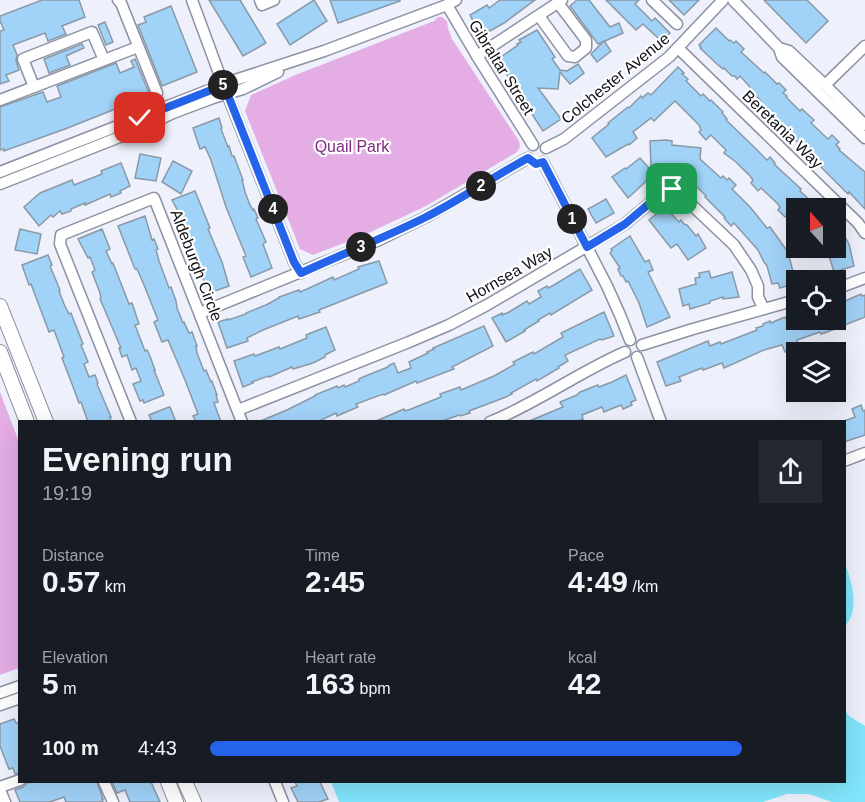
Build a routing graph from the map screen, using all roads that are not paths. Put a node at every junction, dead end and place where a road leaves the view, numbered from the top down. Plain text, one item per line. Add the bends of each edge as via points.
1 (192, 0) edge
2 (260, 0) edge
3 (274, 0) edge
4 (652, 0) edge
5 (723, 0) edge
6 (733, 0) edge
7 (123, 1) edge
8 (451, 2) edge
9 (560, 2) edge
10 (539, 16) junction
11 (677, 24) dead end
12 (865, 46) edge
13 (138, 47) junction
14 (678, 48) junction
15 (779, 48) junction
16 (477, 56) junction
17 (104, 60) junction
18 (825, 85) junction
19 (34, 87) junction
20 (226, 89) junction
21 (157, 93) dead end
22 (0, 100) edge
23 (865, 125) edge
24 (865, 138) edge
25 (533, 145) junction
26 (546, 148) junction
27 (528, 158) junction
28 (543, 162) junction
29 (0, 172) edge
30 (0, 184) edge
31 (865, 232) edge
32 (587, 247) junction
33 (301, 273) junction
34 (865, 279) edge
35 (846, 286) edge
36 (786, 303) edge
37 (0, 306) edge
38 (764, 309) junction
39 (200, 314) junction
40 (630, 340) junction
41 (642, 345) junction
42 (0, 352) edge
43 (625, 352) junction
44 (637, 357) junction
45 (238, 410) junction
46 (26, 420) edge
47 (45, 420) edge
48 (129, 420) edge
49 (241, 420) edge
50 (494, 420) edge
51 (661, 420) edge
52 (864, 457) edge
53 (846, 461) edge
54 (18, 687) edge
55 (0, 693) edge
56 (18, 699) edge
57 (0, 705) edge
58 (18, 781) edge
59 (104, 783) edge
60 (168, 783) edge
61 (185, 783) edge
62 (274, 783) edge
63 (0, 789) edge
64 (5, 802) edge
65 (112, 802) edge
66 (176, 802) edge
67 (194, 802) edge
68 (283, 802) edge

1 - 20 street
2 - 3 street via 261,5
4 - 11 street
5 - 14 street, Colchester Avenue
6 - 15 street
7 - 13 street
8 - 16 street, Gibraltar Street
8 - 20 street
9 - 10 street
9 - 10 street via 586,40 586,48 575,57 568,56
10 - 16 street
12 - 18 street
13 - 17 street
13 - 21 street
14 - 26 street, Colchester Avenue
14 - 31 street, Beretania Way
15 - 18 street via 789,51
15 - 24 street via 782,57
16 - 25 street, Gibraltar Street
17 - 19 street
17 - 19 street via 92,32 23,59
18 - 23 street
19 - 22 street
20 - 29 street
20 - 30 street via 140,129
20 - 33 street
25 - 26 street
25 - 27 street
26 - 28 street
27 - 28 street via 536,164
27 - 33 street via 426,217
28 - 32 street
32 - 38 street, Hornsea Way via 672,189 734,245 751,270
32 - 40 street
32 - 45 street, Hornsea Way via 448,325
33 - 39 street
34 - 35 street
36 - 38 street
37 - 47 main road
38 - 41 street
39 - 45 street, Aldeburgh Circle
39 - 48 street, Aldeburgh Circle via 154,198 61,235 60,244
40 - 41 street
40 - 43 street
41 - 44 street
42 - 46 main road
43 - 44 street via 629,357
43 - 50 street
44 - 51 street
45 - 49 street, Aldeburgh Circle
52 - 53 street
54 - 55 street
56 - 57 street
58 - 63 street
59 - 65 street
60 - 66 main road
61 - 67 main road
62 - 68 street
63 - 64 street

